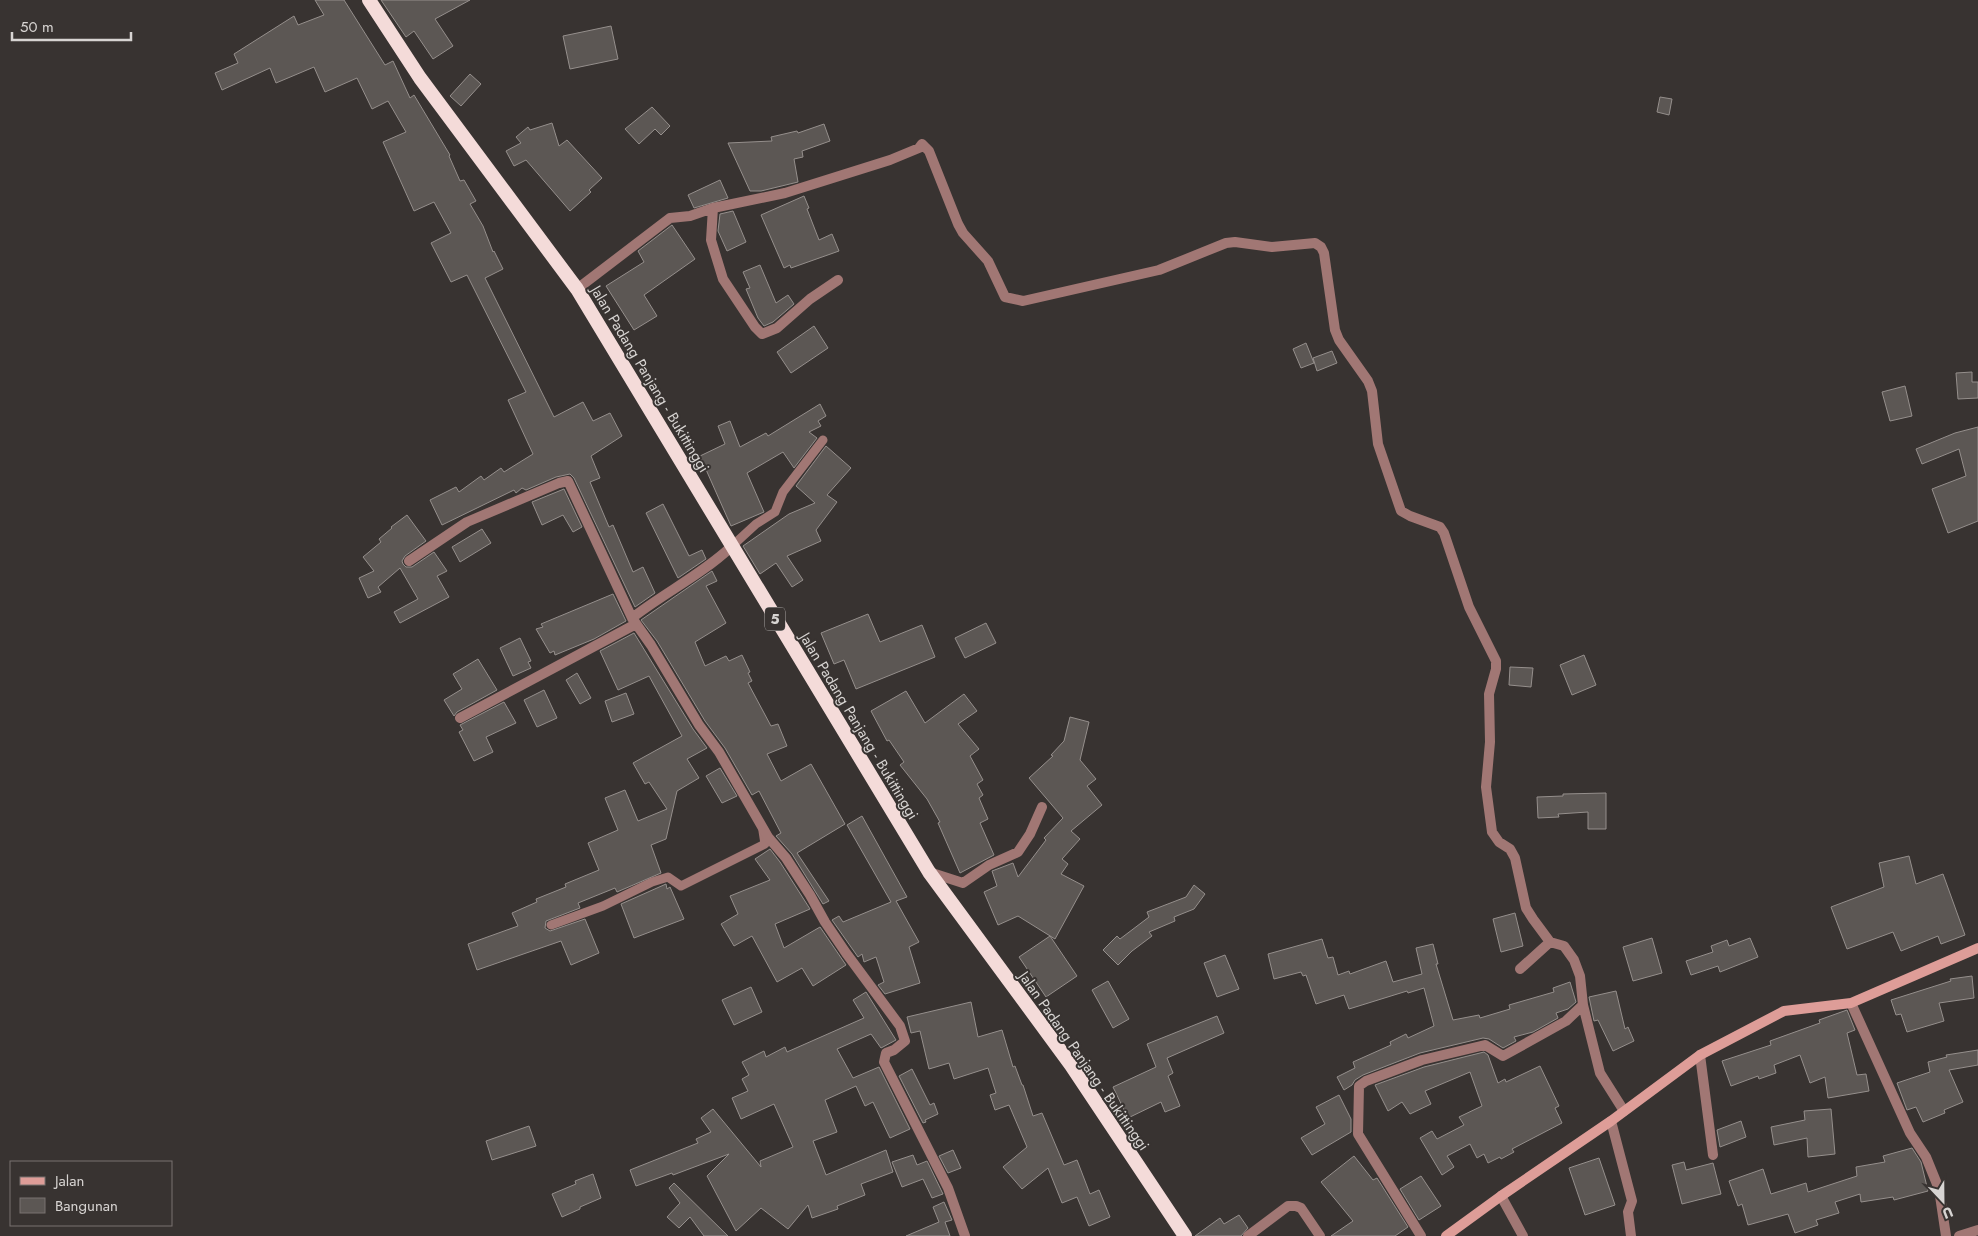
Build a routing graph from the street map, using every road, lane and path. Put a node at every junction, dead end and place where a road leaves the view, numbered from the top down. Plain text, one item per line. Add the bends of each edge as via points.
1 (369, 0) edge
2 (713, 208) junction
3 (838, 280) dead end
4 (577, 288) junction
5 (823, 440) dead end
6 (731, 547) junction
7 (409, 561) dead end
8 (634, 621) junction
9 (460, 718) dead end
10 (1042, 807) dead end
11 (761, 824) junction
12 (929, 872) junction
13 (551, 925) dead end
14 (1550, 942) junction
15 (1978, 948) edge
16 (1520, 969) dead end
17 (1851, 1003) junction
18 (1583, 1005) junction
19 (1700, 1055) junction
20 (1624, 1110) junction
21 (1611, 1121) junction
22 (1713, 1155) dead end
23 (1501, 1196) junction
24 (1978, 1230) edge
25 (965, 1236) edge
26 (1185, 1236) edge
27 (1248, 1236) edge
28 (1320, 1236) edge
29 (1421, 1236) edge
30 (1446, 1236) edge
31 (1522, 1236) edge
32 (1631, 1236) edge
33 (1946, 1236) edge
34 (1959, 1236) edge

1 - 4 highway, Jalan Padang Panjang - Bukittinggi / 5 via 420,78
2 - 3 street via 711,240 723,278 762,334 777,328
2 - 4 street via 690,216 670,218
2 - 14 street via 785,193 890,160 922,144 929,151 963,233 988,261 1005,297 1012,299 1023,301 1159,270 1226,243 1272,247 1315,243 1321,247 1335,330 1372,391 1378,444 1401,511 1440,527 1444,533 1468,607 1496,661 1489,694 1490,742 1486,787 1489,818 1495,837 1510,849 1515,858 1526,908
4 - 6 highway, Jalan Padang Panjang - Bukittinggi / 5
5 - 6 lane via 783,492 775,512
6 - 8 street via 713,564 658,598
6 - 12 highway, Jalan Padang Panjang - Bukittinggi / 5
7 - 8 street via 467,522 568,481
8 - 9 street
8 - 11 street via 719,752
10 - 12 street via 1018,852 989,865 963,883
11 - 13 lane via 766,844 681,886 668,877
11 - 25 street via 846,953 900,1026 905,1041 886,1053 884,1062 948,1188
12 - 26 highway, Jalan Padang Panjang - Bukittinggi / 5 via 1071,1065
14 - 16 street
14 - 18 street via 1564,946 1574,960 1580,976
15 - 17 main road
17 - 19 main road via 1784,1011
17 - 33 street via 1910,1133 1926,1157 1939,1189
18 - 20 street via 1600,1073
18 - 29 street via 1566,1021 1503,1056 1485,1045 1422,1060 1359,1086 1358,1134
19 - 20 main road
19 - 22 street
20 - 21 main road
21 - 23 main road
21 - 32 street via 1632,1201 1628,1212
23 - 30 main road
23 - 31 street
24 - 34 street
27 - 28 street via 1288,1206 1301,1208

